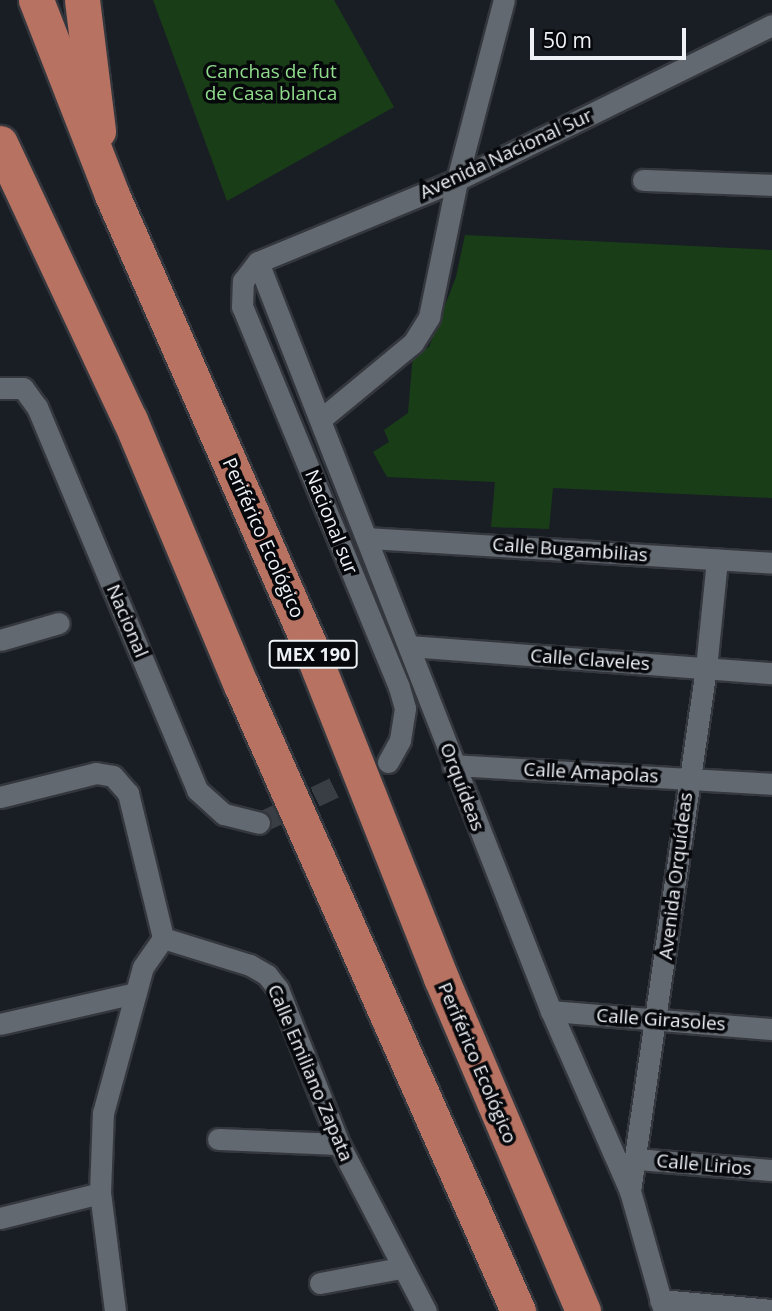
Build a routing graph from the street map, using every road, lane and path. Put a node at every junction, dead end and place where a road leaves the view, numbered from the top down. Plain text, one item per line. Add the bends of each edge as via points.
1 (36, 0) edge
2 (58, 0) edge
3 (82, 0) edge
4 (504, 0) edge
5 (772, 25) edge
6 (99, 131) junction
7 (0, 143) edge
8 (457, 180) junction
9 (643, 180) dead end
10 (772, 185) edge
11 (112, 195) junction
12 (0, 198) edge
13 (258, 262) junction
14 (243, 281) joint
15 (0, 388) edge
16 (321, 419) junction
17 (130, 420) junction
18 (368, 538) junction
19 (717, 560) junction
20 (772, 563) edge
21 (59, 623) dead end
22 (0, 640) edge
23 (409, 646) junction
24 (706, 668) junction
25 (772, 673) edge
26 (388, 762) tunnel mouth
27 (453, 765) junction
28 (689, 778) junction
29 (772, 784) edge
30 (0, 797) edge
31 (259, 823) tunnel mouth
32 (163, 938) junction
33 (135, 993) junction
34 (551, 1012) junction
35 (657, 1019) junction
36 (0, 1024) edge
37 (772, 1029) edge
38 (218, 1139) dead end
39 (339, 1144) junction
40 (637, 1159) junction
41 (772, 1170) edge
42 (630, 1191) junction
43 (100, 1194) junction
44 (0, 1218) edge
45 (400, 1268) junction
46 (320, 1283) dead end
47 (662, 1306) edge
48 (772, 1310) edge
49 (115, 1311) edge
50 (426, 1311) edge
51 (518, 1311) edge
52 (583, 1311) edge

1 - 11 highway, Periférico Ecológico / MEX 190
2 - 6 highway
3 - 6 highway
4 - 8 street
5 - 8 street, Avenida Nacional Sur
6 - 11 highway
7 - 17 highway
8 - 13 street, Avenida Nacional Sur
8 - 16 street via 429,317 414,343
9 - 10 street
11 - 52 highway, Periférico Ecológico / MEX 190 via 310,647 441,978
12 - 17 highway
13 - 14 street, Avenida Nacional Sur
13 - 16 street, Orquídeas
14 - 26 street, Nacional sur via 242,307 399,687 405,708 400,740
15 - 31 street, Nacional via 23,388 37,407 197,790 224,814
16 - 18 street, Orquídeas
17 - 51 highway via 241,685
18 - 19 street, Calle Bugambilias
18 - 23 street, Orquídeas
19 - 20 street, Calle Bugambilias
19 - 24 street, Avenida Orquídeas
21 - 22 street
23 - 24 street, Calle Claveles
23 - 27 street, Orquídeas
24 - 25 street, Calle Claveles
24 - 28 street, Avenida Orquídeas
27 - 28 street, Calle Amapolas
27 - 34 street, Orquídeas
28 - 29 street, Calle Amapolas
28 - 35 street, Avenida Orquídeas
30 - 32 street via 96,773 113,776 128,793
32 - 33 street via 143,967
32 - 39 street, Calle Emiliano Zapata via 250,965 267,975 278,989
33 - 36 street
33 - 43 street via 103,1113
34 - 35 street, Calle Girasoles
34 - 42 street, Orquídeas
35 - 37 street, Calle Girasoles
35 - 40 street, Avenida Orquídeas
38 - 39 street
39 - 45 street, Calle Emiliano Zapata
40 - 41 street, Calle Lirios
40 - 42 street, Avenida Orquídeas
42 - 47 street, Orquídeas
43 - 44 street
43 - 49 street
45 - 46 street
45 - 50 street, Calle Emiliano Zapata
47 - 48 street

